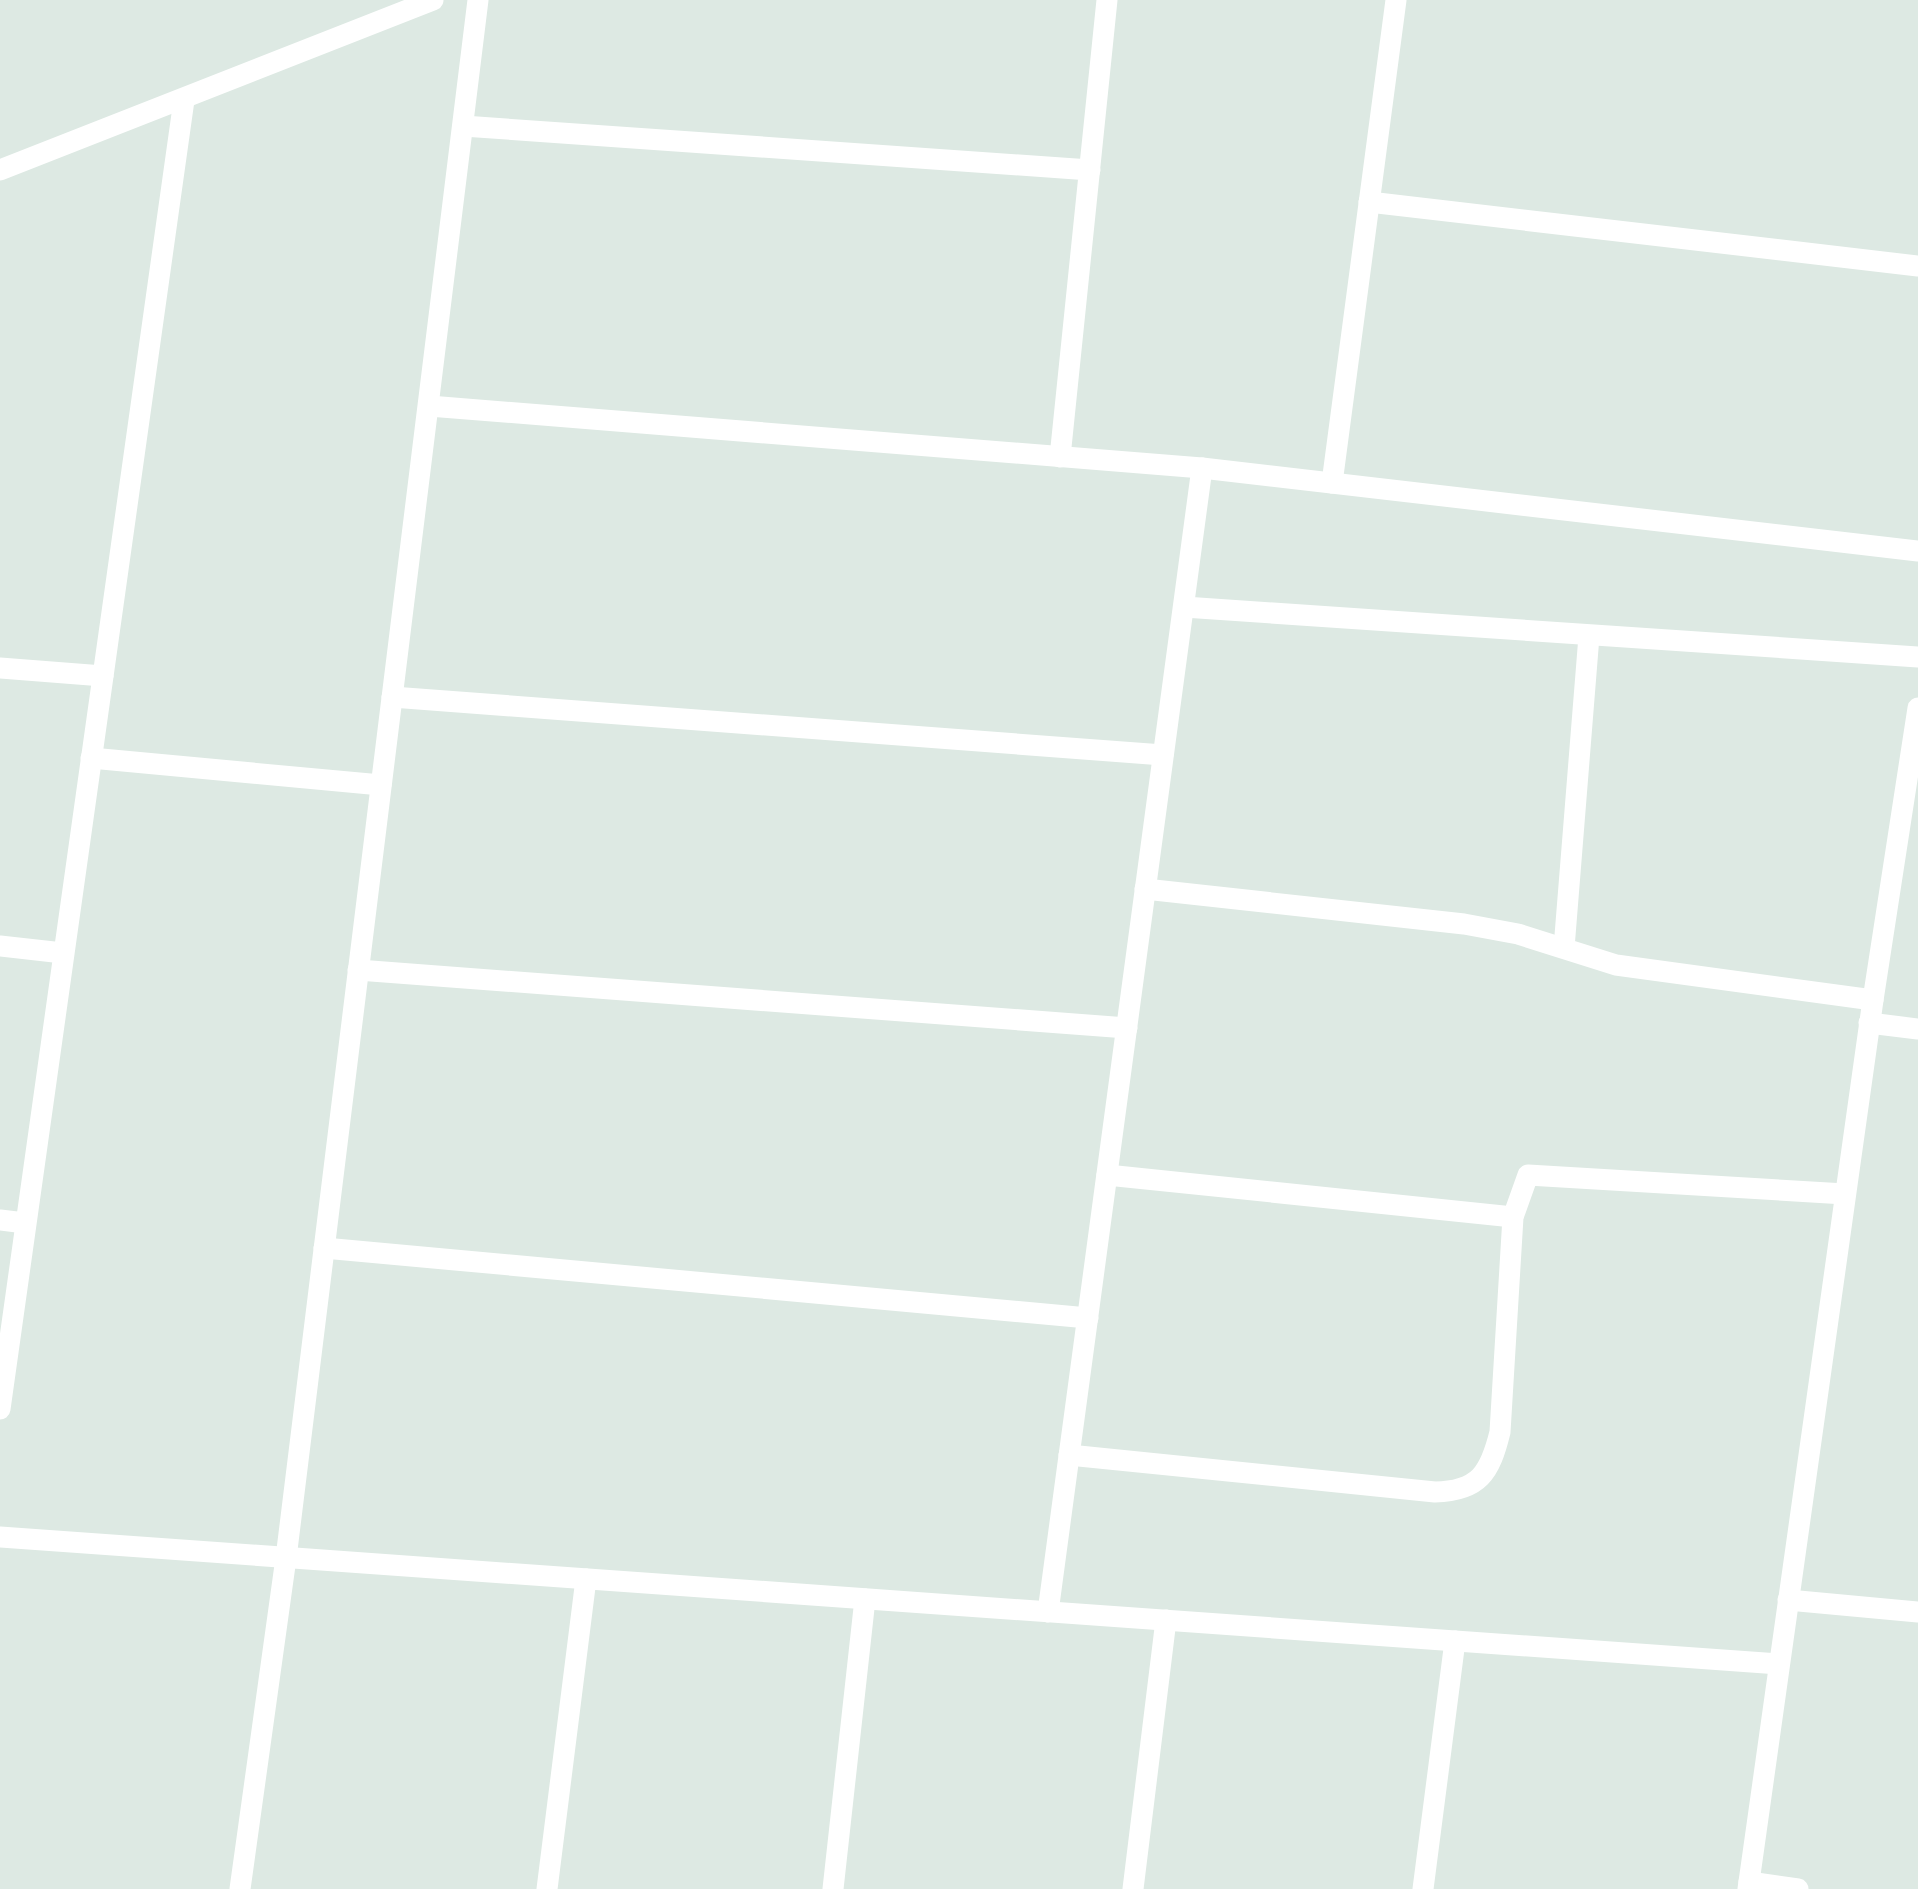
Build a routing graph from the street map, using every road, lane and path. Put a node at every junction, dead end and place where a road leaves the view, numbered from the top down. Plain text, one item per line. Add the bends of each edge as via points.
1 (433, 0) edge
2 (478, 0) edge
3 (1107, 0) edge
4 (1396, 0) edge
5 (184, 100) junction
6 (463, 126) junction
7 (0, 170) edge
8 (1090, 170) junction
9 (1369, 202) junction
10 (1918, 266) edge
11 (429, 406) junction
12 (1060, 457) junction
13 (1202, 468) junction
14 (1332, 483) junction
15 (1918, 551) edge
16 (1184, 607) junction
17 (1589, 636) junction
18 (1918, 657) edge
19 (0, 668) edge
20 (103, 676) junction
21 (392, 696) junction
22 (1918, 711) edge
23 (1163, 755) junction
24 (91, 758) junction
25 (381, 785) junction
26 (1145, 889) junction
27 (0, 946) edge
28 (1564, 948) junction
29 (63, 953) junction
30 (358, 971) junction
31 (1872, 1000) junction
32 (1869, 1023) junction
33 (1127, 1028) junction
34 (1918, 1029) edge
35 (1107, 1175) junction
36 (1845, 1194) junction
37 (1513, 1217) junction
38 (0, 1220) edge
39 (25, 1223) junction
40 (324, 1248) junction
41 (1088, 1318) junction
42 (0, 1409) edge
43 (1069, 1455) junction
44 (0, 1537) edge
45 (286, 1558) junction
46 (586, 1579) junction
47 (865, 1599) junction
48 (1788, 1600) junction
49 (1048, 1612) junction
50 (1918, 1612) edge
51 (1166, 1620) junction
52 (1455, 1641) junction
53 (1779, 1664) junction
54 (1749, 1886) edge
55 (240, 1889) edge
56 (547, 1889) edge
57 (832, 1889) edge
58 (1133, 1889) edge
59 (1423, 1889) edge
60 (1798, 1889) edge

1 - 5 street
2 - 6 street
3 - 8 street
4 - 9 street
5 - 7 street
5 - 20 street
6 - 8 street
6 - 11 street
8 - 12 street
9 - 10 street
9 - 14 street
11 - 12 street
11 - 21 street
12 - 13 street
13 - 14 street
13 - 16 street
14 - 15 street
16 - 17 street
16 - 23 street
17 - 18 street
17 - 28 street
19 - 20 street
20 - 24 street
21 - 23 street
21 - 25 street
22 - 31 street
23 - 26 street
24 - 25 street
24 - 29 street
25 - 30 street
26 - 28 street via 1464,924
26 - 33 street
27 - 29 street
28 - 31 street via 1616,965
29 - 39 street
30 - 33 street
30 - 40 street
31 - 32 street
32 - 34 street
32 - 36 street
33 - 35 street
35 - 37 street
35 - 41 street
36 - 37 street via 1528,1175
36 - 48 street
37 - 43 street via 1500,1432 1490,1465 1475,1482 1451,1492 1435,1492
38 - 39 street
39 - 42 street
40 - 41 street
40 - 45 street
41 - 43 street
43 - 49 street
44 - 45 street
45 - 46 street
45 - 55 street
46 - 47 street
46 - 56 street
47 - 49 street
47 - 57 street
48 - 50 street
48 - 53 street
49 - 51 street
51 - 52 street
51 - 58 street
52 - 53 street
52 - 59 street
53 - 54 street
54 - 60 street

